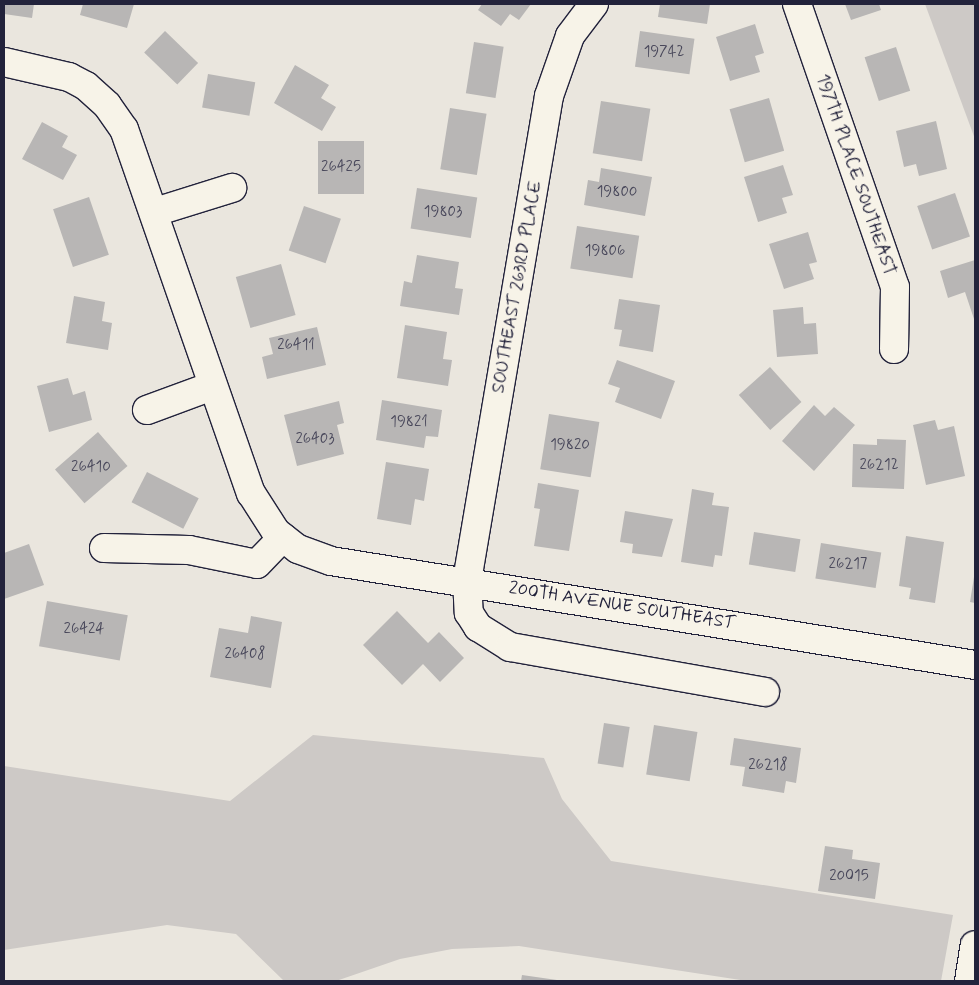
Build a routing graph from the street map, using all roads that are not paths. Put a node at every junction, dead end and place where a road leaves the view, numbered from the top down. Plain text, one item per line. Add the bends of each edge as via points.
1 (594, 4) edge
2 (797, 4) edge
3 (4, 62) edge
4 (232, 188) dead end
5 (155, 212) junction
6 (894, 349) dead end
7 (212, 386) junction
8 (147, 410) dead end
9 (280, 534) junction
10 (104, 548) dead end
11 (467, 580) junction
12 (975, 665) edge
13 (765, 692) dead end
14 (975, 945) edge
15 (970, 981) edge

1 - 11 street, SOUTHEAST 263RD PLACE via 570,36 550,96
2 - 6 street, 197TH PLACE SOUTHEAST via 895,286
3 - 5 street via 69,77 100,96 124,129
4 - 5 street
5 - 7 street
7 - 8 street
7 - 9 street via 250,493
9 - 10 street via 257,564 189,550
9 - 11 street, 200TH AVENUE SOUTHEAST via 298,549 331,560
11 - 12 street, 200TH AVENUE SOUTHEAST
11 - 13 street, SOUTHEAST 263RD PLACE via 469,613 478,627 510,647
14 - 15 street

